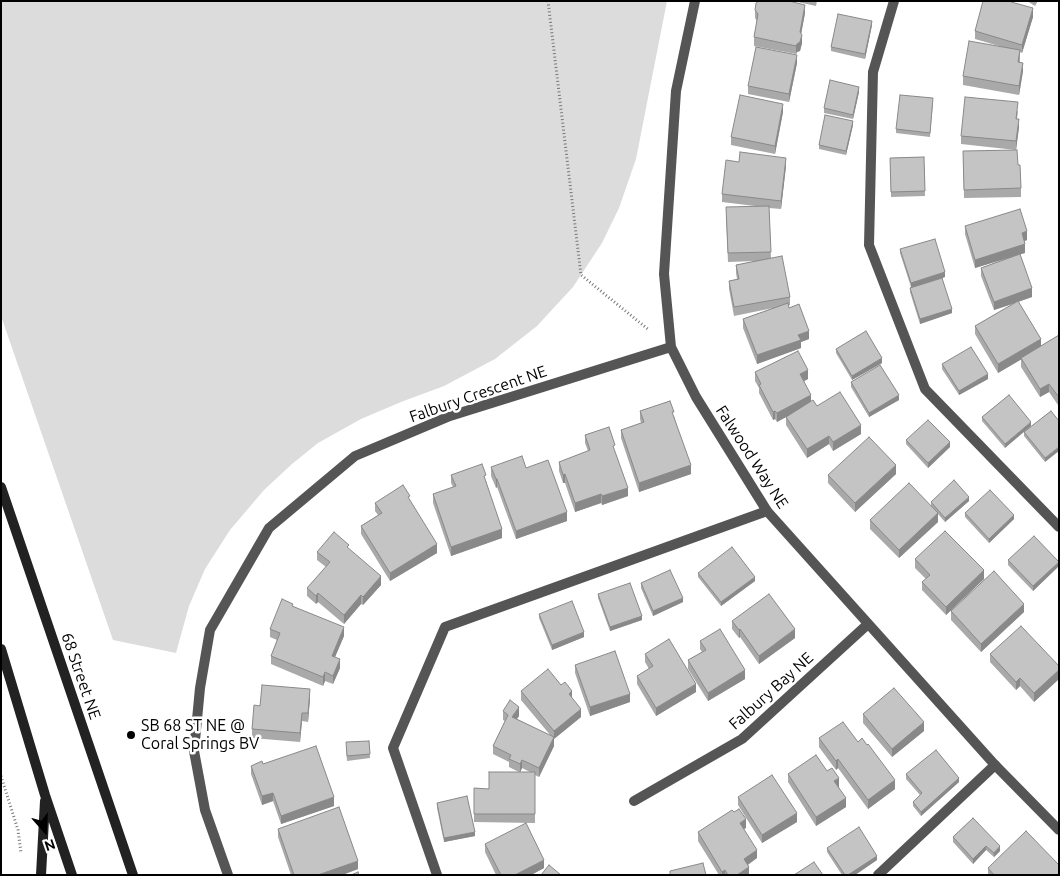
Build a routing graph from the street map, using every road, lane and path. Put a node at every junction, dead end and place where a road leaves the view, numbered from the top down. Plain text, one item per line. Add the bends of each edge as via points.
1 (548, 1) edge
2 (695, 1) edge
3 (894, 1) edge
4 (671, 347) junction
5 (1, 487) edge
6 (767, 511) junction
7 (1059, 527) edge
8 (868, 624) junction
9 (1, 650) edge
10 (995, 765) junction
11 (1, 776) edge
12 (45, 795) junction
13 (634, 801) dead end
14 (1059, 830) edge
15 (22, 857) dead end
16 (41, 875) edge
17 (72, 875) edge
18 (133, 875) edge
19 (228, 875) edge
20 (437, 875) edge
21 (878, 875) edge

1 - 4 path via 581,275
2 - 4 street, Falwood Way NE via 676,91 664,274
3 - 7 street via 872,72 869,245 925,389
4 - 6 street, Falwood Way NE via 696,397
4 - 19 street, Falbury Crescent NE via 450,416 355,456 269,528 210,630 200,688 194,751 205,810
5 - 18 main road, 68 Street NE
6 - 8 street, Falwood Way NE
6 - 20 street via 445,627 393,748
8 - 10 street, Falwood Way NE
8 - 13 street, Falbury Bay NE via 742,739
9 - 12 main road
10 - 14 street, Falwood Way NE
10 - 21 street
11 - 15 path via 18,830
12 - 16 main road
12 - 17 main road

